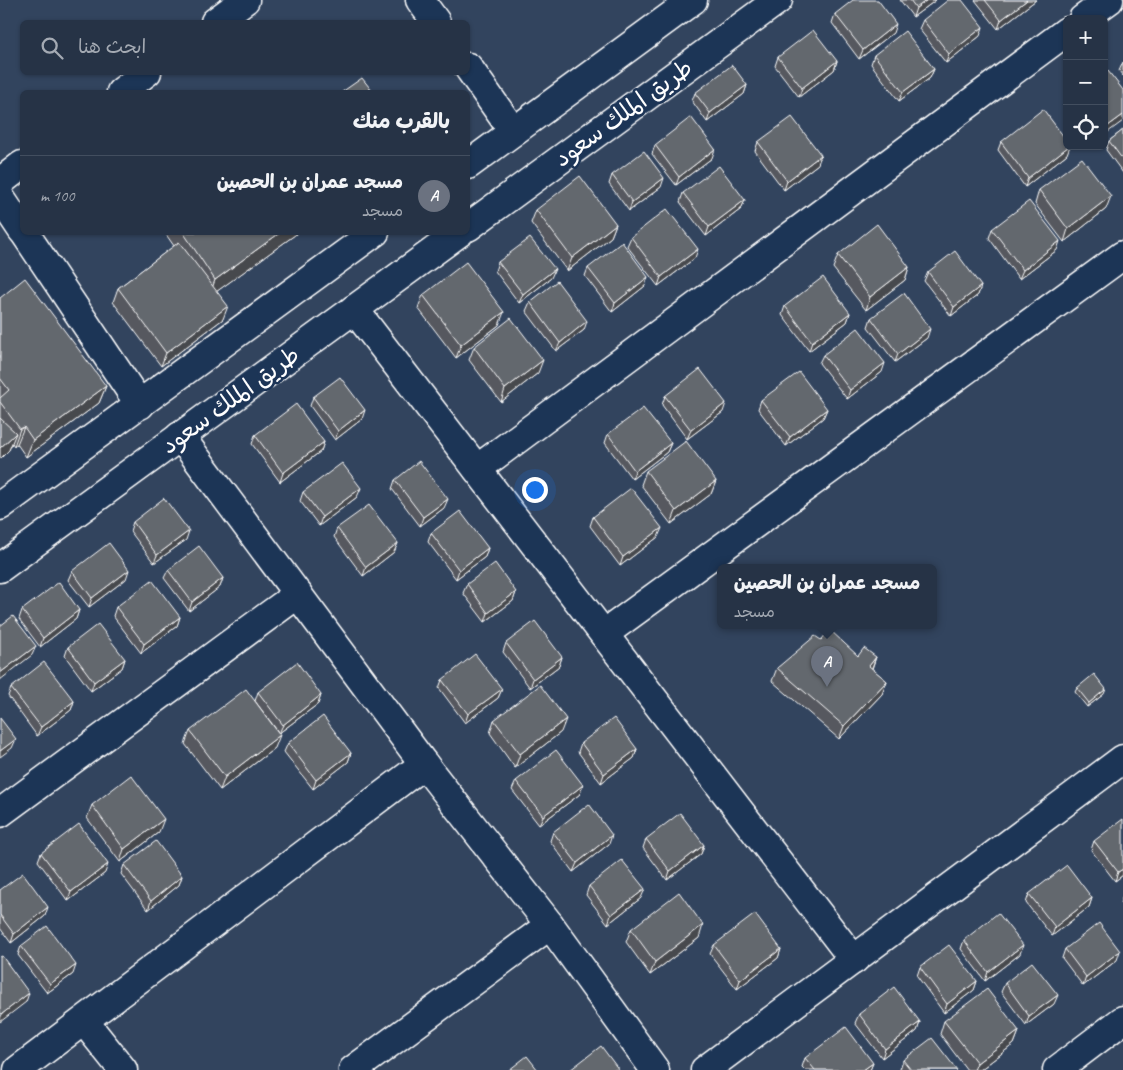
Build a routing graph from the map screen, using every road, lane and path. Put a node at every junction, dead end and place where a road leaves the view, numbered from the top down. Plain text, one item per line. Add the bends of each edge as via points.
1 (245, 0) edge
2 (420, 0) edge
3 (693, 0) edge
4 (778, 0) edge
5 (1108, 0) edge
6 (1088, 15) edge
7 (218, 20) edge
8 (435, 20) edge
9 (1063, 34) edge
10 (470, 70) edge
11 (144, 75) edge
12 (123, 90) edge
13 (513, 131) junction
14 (470, 163) edge
15 (20, 167) edge
16 (0, 182) edge
17 (0, 197) edge
18 (470, 226) edge
19 (20, 227) edge
20 (26, 235) edge
21 (371, 235) edge
22 (456, 235) edge
23 (1123, 255) edge
24 (354, 309) junction
25 (140, 405) junction
26 (180, 436) junction
27 (477, 469) junction
28 (0, 506) edge
29 (0, 568) edge
30 (298, 594) junction
31 (604, 634) junction
32 (1123, 759) edge
33 (424, 764) junction
34 (0, 814) edge
35 (550, 925) junction
36 (854, 960) junction
37 (84, 1020) junction
38 (1123, 1020) edge
39 (18, 1070) edge
40 (123, 1070) edge
41 (353, 1070) edge
42 (655, 1070) edge
43 (705, 1070) edge
44 (1057, 1070) edge

1 - 7 street
2 - 8 street
3 - 13 street, طريق الملك سعود
4 - 18 street, طريق الملك سعود
5 - 6 street
9 - 27 street
10 - 13 street
11 - 12 street
13 - 14 street, طريق الملك سعود
15 - 16 street
17 - 19 street
20 - 25 street
21 - 25 street, طريق الملك سعود
22 - 24 street, طريق الملك سعود
23 - 31 street
24 - 26 street, طريق الملك سعود
24 - 27 street
25 - 28 street, طريق الملك سعود
26 - 29 street, طريق الملك سعود
26 - 30 street
27 - 31 street
30 - 33 street
30 - 34 street
31 - 36 street
32 - 36 street
33 - 35 street
33 - 37 street
35 - 41 street
35 - 42 street
36 - 43 street
37 - 39 street
37 - 40 street
38 - 44 street

